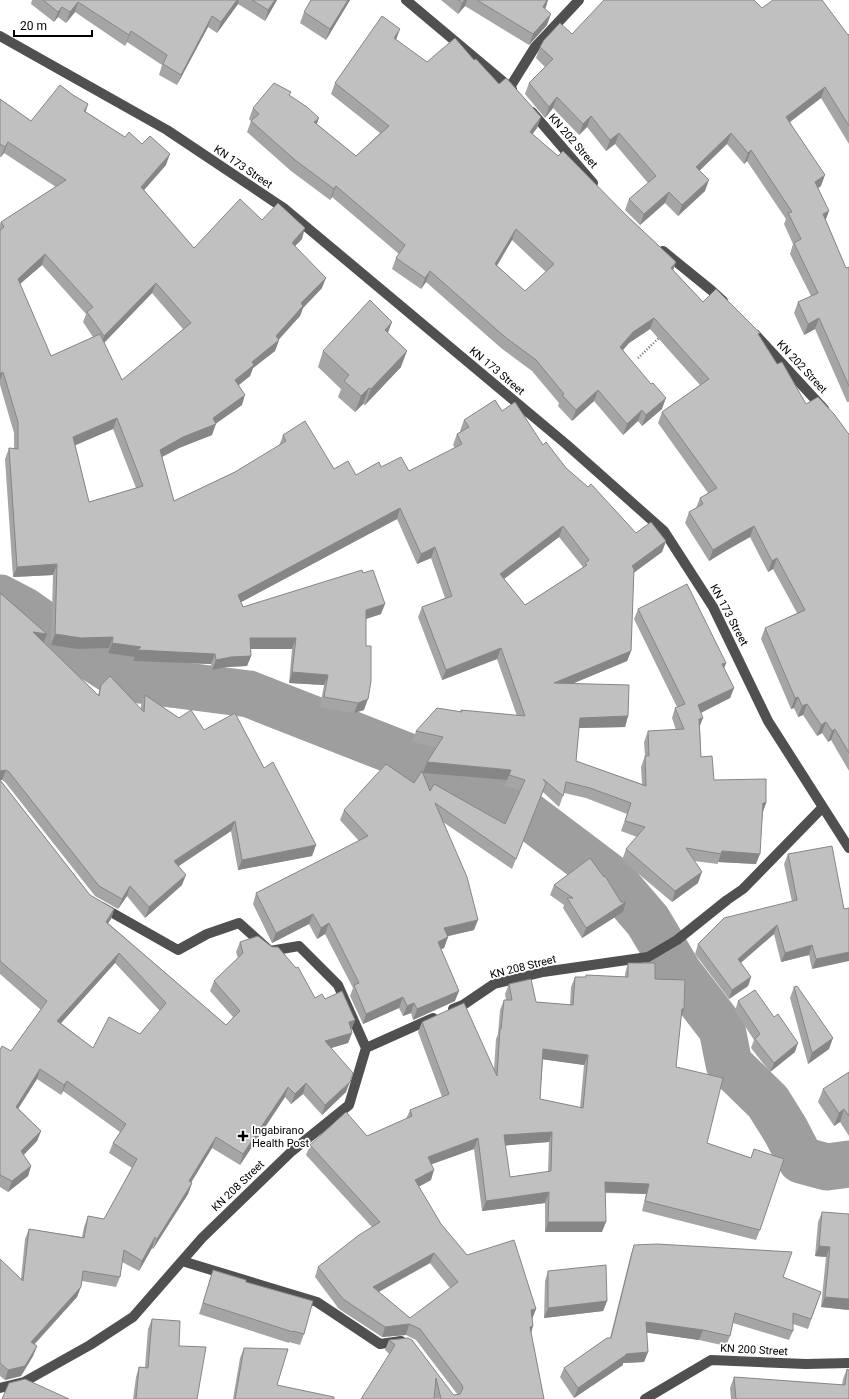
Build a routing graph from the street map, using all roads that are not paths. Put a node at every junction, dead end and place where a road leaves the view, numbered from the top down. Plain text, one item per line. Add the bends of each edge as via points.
1 (406, 0) edge
2 (579, 0) edge
3 (0, 36) edge
4 (510, 87) junction
5 (601, 192) edge
6 (657, 246) edge
7 (728, 306) edge
8 (749, 328) edge
9 (830, 416) edge
10 (822, 808) junction
11 (849, 848) edge
12 (91, 901) edge
13 (366, 1048) junction
14 (182, 1262) junction
15 (410, 1343) edge
16 (849, 1363) edge
17 (0, 1388) edge
18 (645, 1399) edge

1 - 4 street, KN 202 Street
2 - 4 street via 535,47
3 - 10 street, KN 173 Street via 167,130 285,209 566,444 664,531 713,607 768,721
4 - 5 street, KN 202 Street
6 - 7 street
8 - 9 street, KN 202 Street
10 - 11 street, KN 173 Street
10 - 13 street, KN 208 Street via 743,889 677,940 648,957 543,972 494,984 463,1005
12 - 13 street via 178,950 207,934 239,923 270,951 299,946 338,985
13 - 14 street, KN 208 Street via 349,1106 292,1151 202,1238
14 - 15 street via 317,1302 380,1344 406,1341
14 - 17 street, KN 208 Street via 133,1317 90,1345 24,1382
16 - 18 street, KN 200 Street via 710,1360

